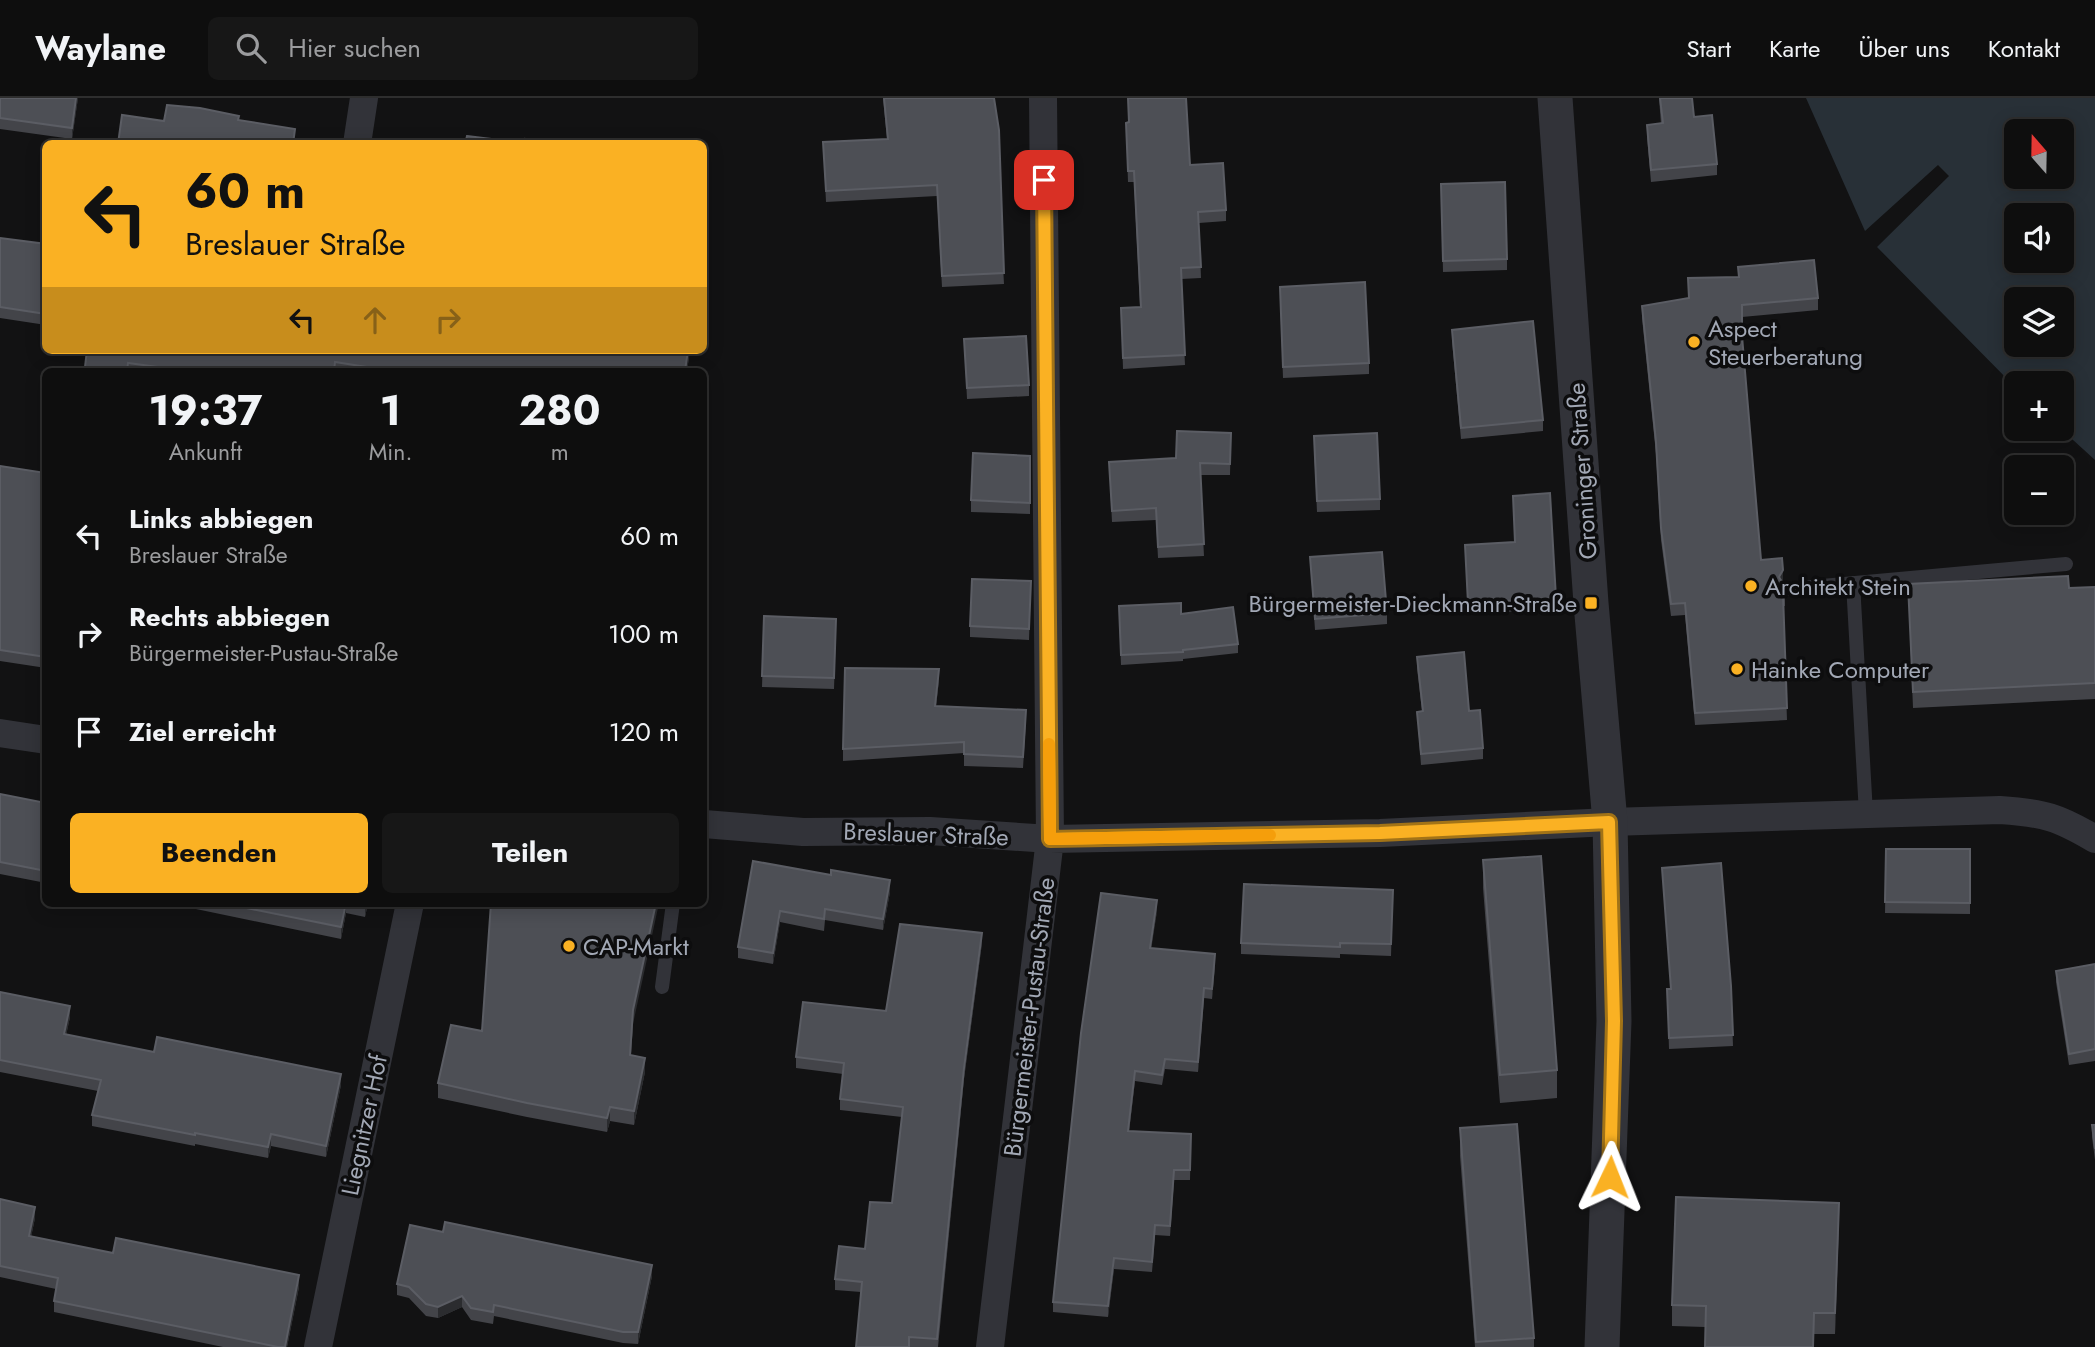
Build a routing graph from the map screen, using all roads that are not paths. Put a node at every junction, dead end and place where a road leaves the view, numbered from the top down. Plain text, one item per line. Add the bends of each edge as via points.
1 (364, 98) edge
2 (1043, 98) edge
3 (1555, 98) edge
4 (358, 140) edge
5 (2066, 564) dead end
6 (1853, 583) junction
7 (1789, 589) dead end
8 (0, 733) edge
9 (42, 739) edge
10 (1866, 814) junction
11 (1609, 822) junction
12 (707, 824) edge
13 (1050, 839) junction
14 (2095, 839) edge
15 (409, 907) edge
16 (672, 907) edge
17 (662, 988) dead end
18 (318, 1347) edge
19 (990, 1347) edge
20 (1602, 1347) edge

1 - 4 street
2 - 13 street, Bürgermeister-Pustau-Straße
3 - 11 street, Groninger Straße
5 - 6 lane
6 - 7 lane
6 - 10 lane
8 - 9 street
10 - 11 street
10 - 14 street via 2036,813 2065,821
11 - 13 street, Breslauer Straße via 1380,833
11 - 20 street, Groninger Straße via 1614,1021
12 - 13 street, Breslauer Straße via 803,832 930,831
13 - 19 street, Bürgermeister-Pustau-Straße
15 - 18 street, Liegnitzer Hof
16 - 17 lane

